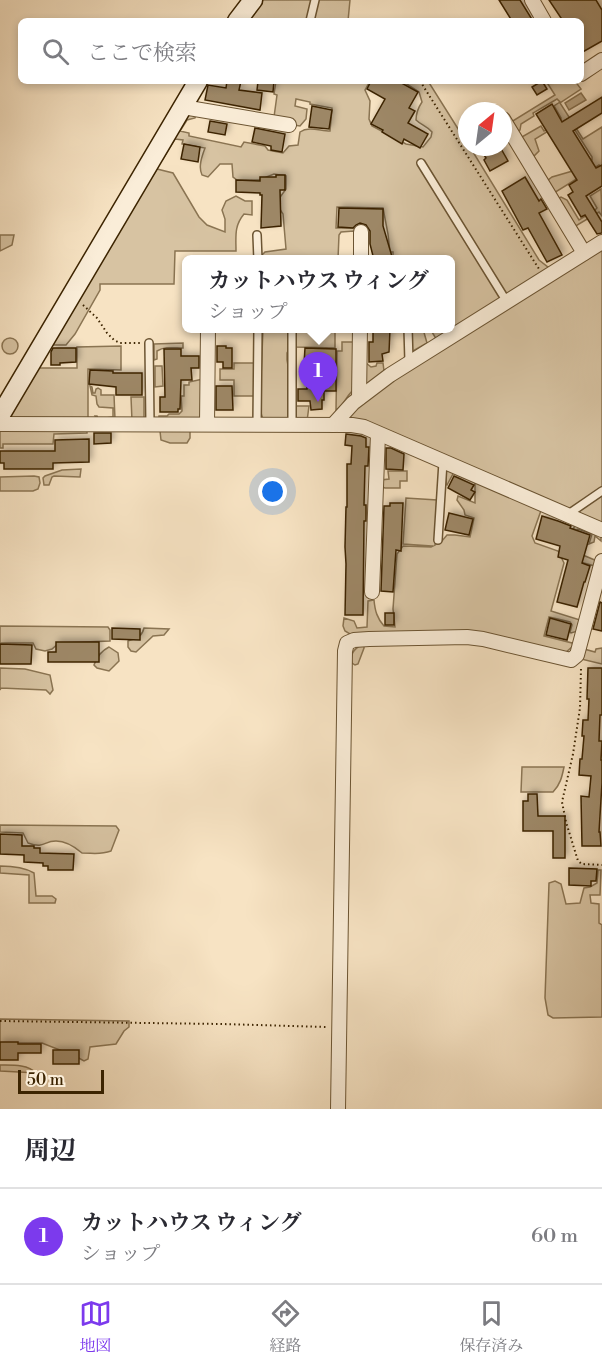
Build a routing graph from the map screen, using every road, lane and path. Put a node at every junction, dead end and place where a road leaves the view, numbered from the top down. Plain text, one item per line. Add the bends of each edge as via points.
1 (253, 0) edge
2 (315, 0) edge
3 (532, 0) edge
4 (239, 18) edge
5 (311, 18) edge
6 (542, 18) edge
7 (602, 60) edge
8 (584, 72) edge
9 (196, 84) edge
10 (422, 84) edge
11 (183, 107) junction
12 (289, 125) dead end
13 (512, 134) edge
14 (421, 163) dead end
15 (361, 232) dead end
16 (257, 235) dead end
17 (602, 242) edge
18 (584, 253) junction
19 (258, 255) edge
20 (361, 255) edge
21 (545, 278) junction
22 (71, 296) junction
23 (507, 302) junction
24 (208, 333) edge
25 (258, 333) edge
26 (292, 333) edge
27 (360, 333) edge
28 (408, 333) edge
29 (149, 343) joint
30 (409, 363) junction
31 (359, 398) junction
32 (0, 416) edge
33 (0, 424) edge
34 (150, 424) junction
35 (207, 424) junction
36 (257, 424) junction
37 (292, 424) junction
38 (333, 425) junction
39 (378, 434) junction
40 (443, 462) junction
41 (602, 491) edge
42 (567, 515) junction
43 (602, 530) edge
44 (438, 540) dead end
45 (602, 561) edge
46 (372, 592) dead end
47 (571, 660) junction
48 (602, 865) edge
49 (0, 1021) edge
50 (340, 1027) junction
51 (338, 1109) edge

1 - 4 street
2 - 5 lane
3 - 6 street
7 - 8 street
9 - 11 street
10 - 21 path
11 - 12 street
11 - 22 street
13 - 18 street
14 - 23 lane
15 - 20 street
16 - 19 lane
17 - 18 street
18 - 21 street
21 - 23 street
22 - 29 path via 97,318 114,340
22 - 32 street
23 - 30 street
24 - 35 street
25 - 36 lane
26 - 37 lane
27 - 31 street
28 - 30 lane
29 - 34 lane
30 - 31 street
31 - 38 street
33 - 34 street
34 - 35 street
35 - 36 street
36 - 37 street
37 - 38 street
38 - 39 street via 364,427
39 - 40 street
39 - 46 street
40 - 42 street
40 - 44 lane
41 - 42 lane
42 - 43 street
45 - 47 street via 577,655
47 - 48 path via 580,665 580,708 562,802 578,861
47 - 50 street via 467,637 362,639 347,643
49 - 50 path
50 - 51 street

